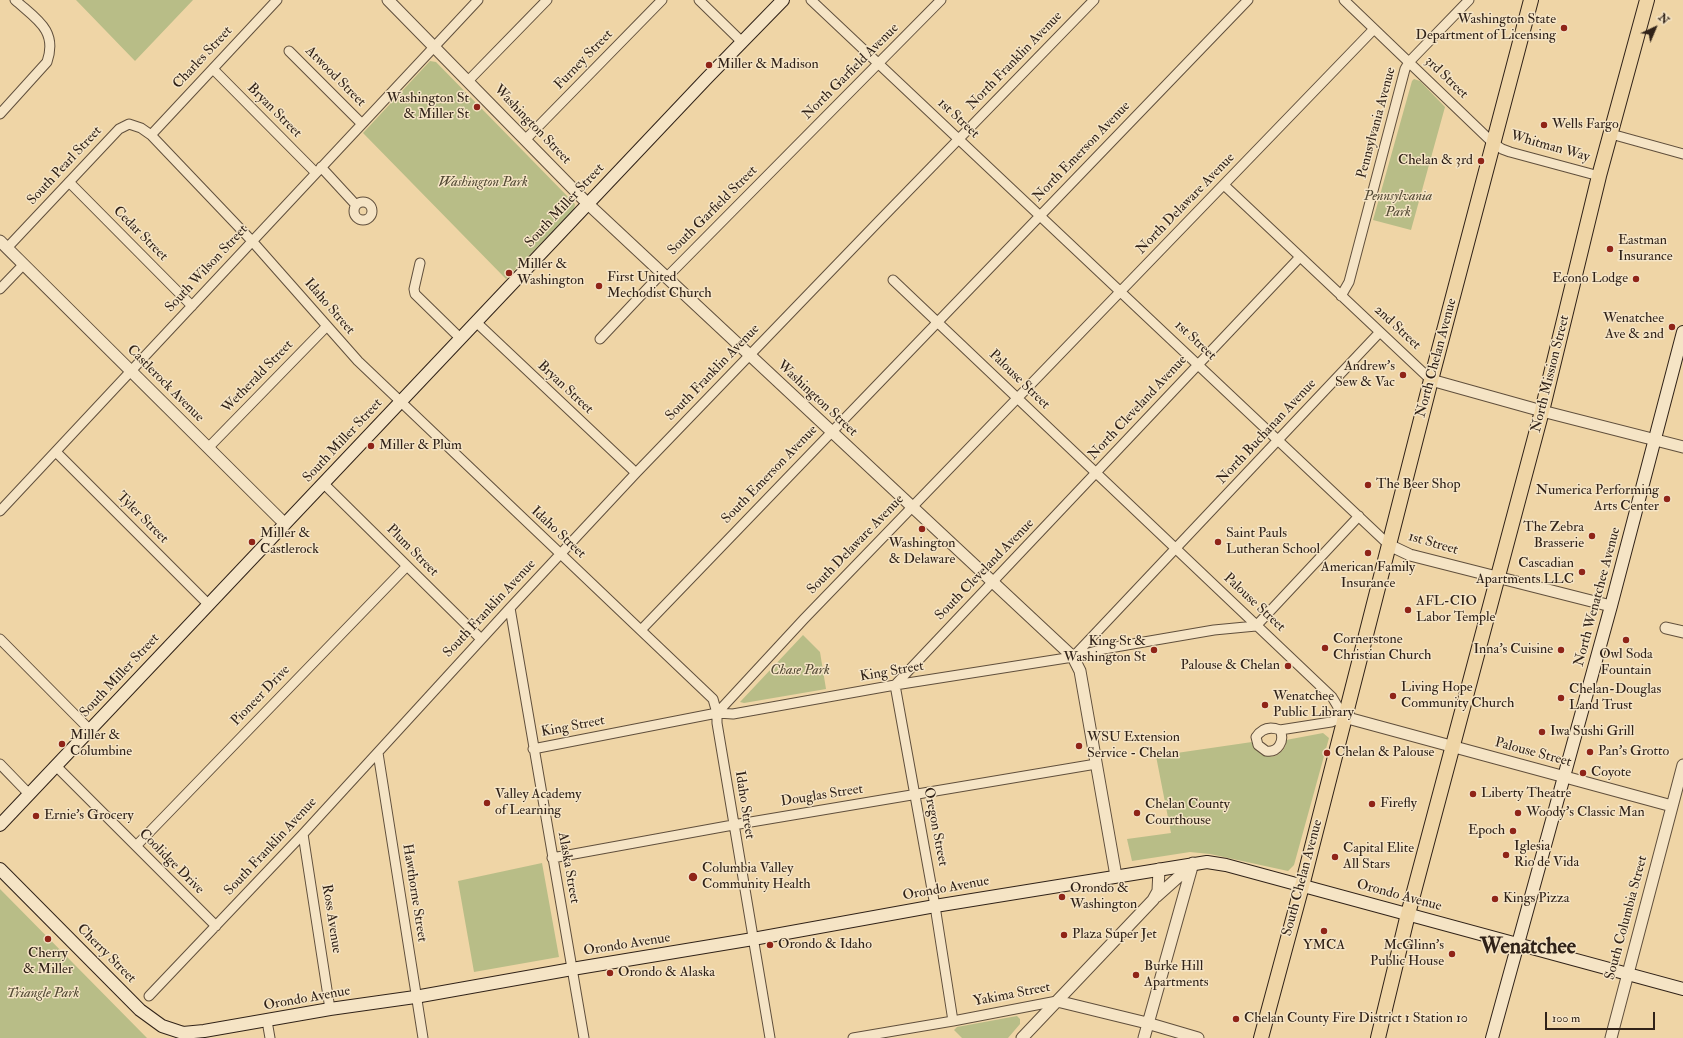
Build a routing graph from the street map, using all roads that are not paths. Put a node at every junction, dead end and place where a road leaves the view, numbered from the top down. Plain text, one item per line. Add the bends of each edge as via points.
1 (15, 0) edge
2 (277, 0) edge
3 (388, 0) edge
4 (478, 0) edge
5 (547, 0) edge
6 (662, 0) edge
7 (699, 0) edge
8 (783, 0) edge
9 (811, 0) edge
10 (941, 0) edge
11 (1094, 0) edge
12 (1248, 0) edge
13 (1346, 0) edge
14 (1469, 0) edge
15 (1531, 0) edge
16 (1647, 0) edge
17 (1374, 28) junction
18 (742, 42) junction
19 (434, 46) junction
20 (289, 51) dead end
21 (1409, 62) junction
22 (879, 64) junction
23 (213, 69) junction
24 (468, 81) junction
25 (0, 114) edge
26 (362, 124) junction
27 (1611, 134) junction
28 (151, 135) junction
29 (525, 140) junction
30 (958, 140) junction
31 (1493, 143) junction
32 (1683, 154) edge
33 (779, 164) joint
34 (319, 170) junction
35 (1599, 176) junction
36 (69, 182) junction
37 (1224, 185) junction
38 (588, 204) junction
39 (356, 205) dead end
40 (1039, 216) junction
41 (252, 241) junction
42 (4, 244) edge
43 (856, 244) joint
44 (1300, 257) junction
45 (420, 263) dead end
46 (23, 265) junction
47 (664, 276) junction
48 (893, 280) dead end
49 (0, 289) edge
50 (1121, 292) junction
51 (1341, 296) junction
52 (192, 306) junction
53 (476, 322) junction
54 (936, 322) junction
55 (327, 326) junction
56 (1683, 332) edge
57 (1379, 333) junction
58 (460, 338) junction
59 (600, 339) dead end
60 (749, 356) junction
61 (1198, 365) junction
62 (131, 371) junction
63 (1431, 380) junction
64 (1017, 399) junction
65 (400, 402) junction
66 (1542, 411) junction
67 (830, 432) junction
68 (1656, 439) junction
69 (1278, 441) junction
70 (1683, 447) edge
71 (208, 448) junction
72 (56, 452) junction
73 (636, 474) junction
74 (1096, 474) junction
75 (323, 483) junction
76 (912, 507) junction
77 (0, 511) edge
78 (1359, 516) junction
79 (285, 524) junction
80 (1389, 545) junction
81 (1175, 549) junction
82 (560, 554) junction
83 (407, 566) junction
84 (1498, 577) junction
85 (993, 582) junction
86 (208, 604) junction
87 (1611, 606) junction
88 (510, 608) junction
89 (1256, 626) junction
90 (1666, 628) dead end
91 (641, 630) junction
92 (1683, 632) edge
93 (0, 639) edge
94 (481, 640) junction
95 (1073, 657) junction
96 (895, 685) junction
97 (717, 713) junction
98 (1344, 717) junction
99 (90, 730) junction
100 (1280, 730) dead end
101 (1453, 747) junction
102 (533, 749) junction
103 (378, 753) junction
104 (0, 764) edge
105 (1096, 764) junction
106 (1683, 765) edge
107 (56, 766) junction
108 (1563, 776) junction
109 (29, 794) junction
110 (915, 795) junction
111 (1672, 806) junction
112 (0, 824) edge
113 (733, 825) junction
114 (303, 834) junction
115 (136, 846) junction
116 (552, 858) junction
117 (1193, 863) junction
118 (1159, 869) junction
119 (3, 873) edge
120 (1116, 876) junction
121 (1302, 886) junction
122 (1153, 900) junction
123 (935, 906) junction
124 (1408, 914) junction
125 (216, 926) junction
126 (753, 939) junction
127 (1517, 944) junction
128 (572, 969) junction
129 (1628, 974) junction
130 (1683, 989) edge
131 (149, 996) dead end
132 (415, 997) junction
133 (1057, 1001) junction
134 (330, 1009) junction
135 (267, 1021) junction
136 (954, 1022) junction
137 (1147, 1023) junction
138 (204, 1031) joint
139 (270, 1038) edge
140 (423, 1038) edge
141 (584, 1038) edge
142 (770, 1038) edge
143 (853, 1038) edge
144 (1022, 1038) edge
145 (1144, 1038) edge
146 (1198, 1038) edge
147 (1261, 1038) edge
148 (1378, 1038) edge
149 (1492, 1038) edge
150 (1611, 1038) edge

1 - 25 street via 44,27 50,41 51,52 47,62
2 - 23 street, Charles Street
3 - 19 street, Washington Street
4 - 19 street, South Wilson Street
5 - 24 street
6 - 29 street, Furney Street
7 - 18 street
8 - 18 main road, South Miller Street
9 - 22 street, 1st Street
10 - 22 street, North Garfield Avenue
11 - 30 street, North Franklin Avenue
12 - 40 street, North Emerson Avenue
13 - 17 street, 3rd Street
14 - 21 street, Pennsylvania Avenue
15 - 31 main road, North Chelan Avenue
16 - 27 main road, North Mission Street
17 - 21 street, 3rd Street
17 - 37 street, North Delaware Avenue
18 - 38 main road, South Miller Street
19 - 24 street, Washington Street
19 - 26 street, South Wilson Street
20 - 26 street, Atwood Street
21 - 31 street, 3rd Street
21 - 51 street, Pennsylvania Avenue via 1401,80 1349,282
22 - 30 street, 1st Street
22 - 33 street, North Garfield Avenue
23 - 28 street, Charles Street
23 - 34 street, Bryan Street
24 - 29 street, Washington Street
26 - 34 street, South Wilson Street
27 - 32 street
27 - 35 main road, North Mission Street
28 - 36 street, South Pearl Street via 129,124 119,129
28 - 41 street, Idaho Street
29 - 38 street, Washington Street
30 - 40 street, 1st Street
30 - 43 street, North Franklin Avenue
31 - 35 street, Whitman Way via 1510,152
31 - 63 main road, North Chelan Avenue
33 - 47 street, South Garfield Street
34 - 39 street, Bryan Street
34 - 41 street, South Wilson Street
35 - 66 main road, North Mission Street
36 - 42 street, South Pearl Street
36 - 52 street, Cedar Street
37 - 44 street, 2nd Street
37 - 50 street, North Delaware Avenue
38 - 47 street, Washington Street
38 - 53 main road, South Miller Street
40 - 50 street, 1st Street
40 - 54 street, North Emerson Avenue
41 - 52 street, South Wilson Street
41 - 55 street, Idaho Street
42 - 46 street, Castlerock Avenue
43 - 60 street, South Franklin Avenue
44 - 51 street, 2nd Street
44 - 61 street, North Cleveland Avenue
45 - 58 street via 415,294
46 - 49 street
46 - 62 street, Castlerock Avenue
47 - 59 street, South Garfield Street
47 - 60 street, Washington Street
48 - 54 street, Palouse Street
50 - 61 street, 1st Street
50 - 64 street, North Delaware Avenue
51 - 57 street, 2nd Street
52 - 62 street, South Wilson Street
53 - 58 main road, South Miller Street
53 - 73 street, Bryan Street
54 - 64 street, Palouse Street
54 - 67 street, South Emerson Avenue
55 - 65 street, Idaho Street
55 - 71 street, Wetherald Street
56 - 68 main road, North Wenatchee Avenue
57 - 63 street, 2nd Street
57 - 69 street, North Buchanan Avenue
58 - 65 main road, South Miller Street
60 - 67 street, Washington Street
60 - 73 street, South Franklin Avenue
61 - 69 street, 1st Street
61 - 74 street, North Cleveland Avenue
62 - 71 street, Castlerock Avenue
62 - 72 street, South Wilson Street
63 - 66 street, 2nd Street
63 - 80 main road, North Chelan Avenue
64 - 74 street, Palouse Street
64 - 76 street, South Delaware Avenue
65 - 75 main road, South Miller Street
65 - 82 street, Idaho Street
66 - 68 street, 2nd Street
66 - 84 main road, North Mission Street
67 - 76 street, Washington Street
67 - 91 street, South Emerson Avenue
68 - 70 street, 2nd Street
68 - 87 main road, North Wenatchee Avenue
69 - 78 street, 1st Street
69 - 81 street, North Buchanan Avenue
71 - 79 street, Castlerock Avenue
72 - 77 street, South Wilson Street
72 - 86 street, Tyler Street
73 - 82 street, South Franklin Avenue
74 - 81 street, Palouse Street
74 - 85 street, South Cleveland Avenue
75 - 79 main road, South Miller Street
75 - 83 street, Plum Street
76 - 85 street, Washington Street
76 - 97 street, South Delaware Avenue
78 - 80 street, 1st Street
78 - 89 street
79 - 86 main road, South Miller Street
80 - 84 street, 1st Street via 1405,554
80 - 98 main road, North Chelan Avenue
81 - 89 street, Palouse Street
81 - 95 street, North Buchanan Avenue
82 - 88 street, South Franklin Avenue
82 - 91 street, Idaho Street
83 - 94 street, Plum Street
83 - 115 street, Pioneer Drive
84 - 87 street, 1st Street
84 - 101 main road, North Mission Street
85 - 95 street, Washington Street
85 - 96 street, South Cleveland Avenue
86 - 99 main road, South Miller Street
87 - 108 main road, North Wenatchee Avenue
88 - 94 street, South Franklin Avenue
88 - 102 street, Alaska Street
89 - 95 street, King Street via 1214,630 1117,646
89 - 98 street, Palouse Street via 1332,697
90 - 92 street
91 - 97 street, Idaho Street via 713,699
93 - 99 street
94 - 103 street, South Franklin Avenue
95 - 96 street, King Street
95 - 105 street, Washington Street via 1080,671
96 - 97 street, King Street via 733,714
96 - 110 street, Oregon Street
97 - 102 street, King Street
97 - 113 street, Idaho Street via 716,723
98 - 100 street via 1331,722
98 - 101 street, Palouse Street
98 - 121 main road, South Chelan Avenue
99 - 107 main road, South Miller Street
101 - 108 street, Palouse Street
101 - 124 main road, North Mission Street
102 - 116 street, Alaska Street
103 - 114 street, South Franklin Avenue
103 - 132 street, Hawthorne Street
104 - 109 street
105 - 110 street, Douglas Street
105 - 120 street, Washington Street
106 - 111 street, South Columbia Street
107 - 109 main road, South Miller Street
107 - 115 street, Coolidge Drive
108 - 111 street, Palouse Street
108 - 127 main road, North Wenatchee Avenue
109 - 112 main road, South Miller Street
110 - 113 street, Douglas Street
110 - 123 street, Oregon Street
111 - 129 street, South Columbia Street
113 - 116 street, Douglas Street
113 - 126 street, Idaho Street
114 - 125 street, South Franklin Avenue
114 - 134 street, Ross Avenue
115 - 125 street, Coolidge Drive
116 - 128 street, Alaska Street
117 - 118 main road, Orondo Avenue
117 - 121 main road, Orondo Avenue via 1226,865
117 - 122 street
117 - 137 street
118 - 120 main road, Orondo Avenue
118 - 122 street via 1158,891
119 - 138 main road, Cherry Street via 140,1010 162,1026 183,1033
120 - 123 main road, Orondo Avenue
121 - 124 main road, Orondo Avenue
121 - 147 main road, South Chelan Avenue
122 - 133 street
123 - 126 main road, Orondo Avenue
123 - 136 street, Oregon Street
124 - 127 main road, Orondo Avenue
124 - 148 main road, North Mission Street
125 - 131 street, South Franklin Avenue
126 - 128 main road, Orondo Avenue
126 - 142 street, Idaho Street
127 - 129 main road, Orondo Avenue
127 - 149 main road, North Wenatchee Avenue
128 - 132 main road, Orondo Avenue
128 - 141 street, Alaska Street
129 - 130 main road, Orondo Avenue
129 - 150 street, South Columbia Street
132 - 134 main road, Orondo Avenue
132 - 140 street, Hawthorne Street
133 - 136 street, Yakima Street
133 - 137 street, Yakima Street
133 - 144 street
134 - 135 main road, Orondo Avenue
135 - 138 main road, Orondo Avenue
135 - 139 street
136 - 143 street, Yakima Street
137 - 145 street
137 - 146 street, Yakima Street

